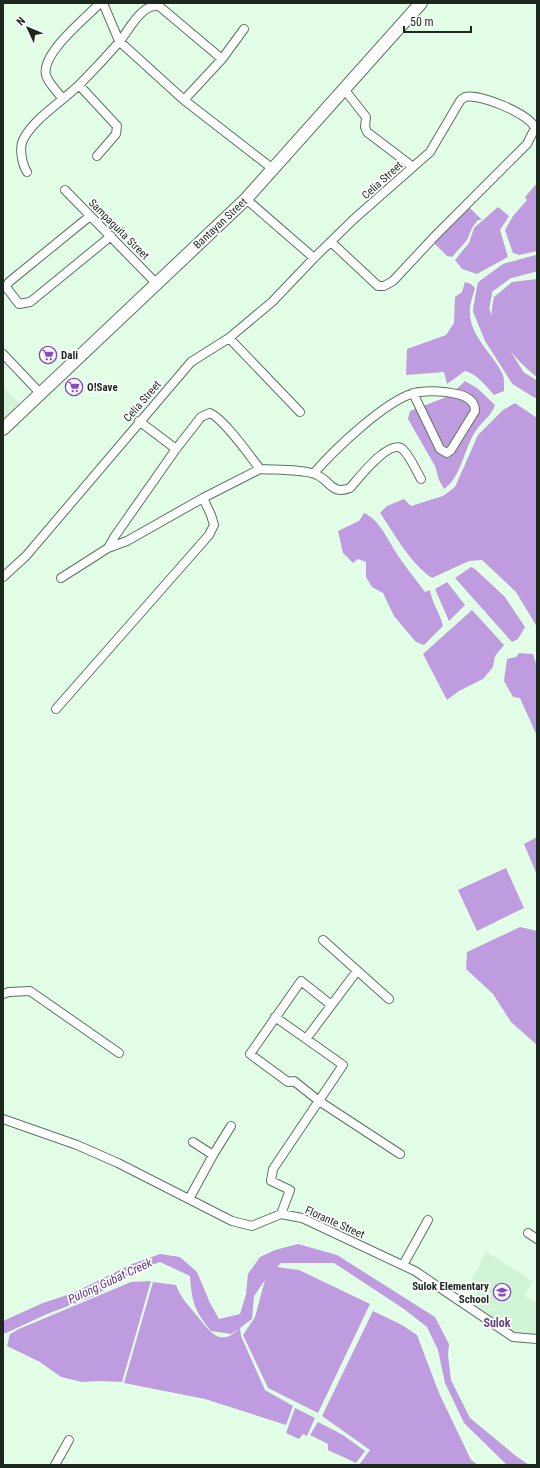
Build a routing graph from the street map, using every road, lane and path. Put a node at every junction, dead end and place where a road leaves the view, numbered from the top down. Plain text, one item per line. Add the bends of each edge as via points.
1 (102, 3) edge
2 (421, 3) edge
3 (244, 29) dead end
4 (119, 41) junction
5 (222, 59) junction
6 (79, 85) junction
7 (344, 89) junction
8 (62, 98) junction
9 (184, 100) junction
10 (97, 156) dead end
11 (413, 167) junction
12 (273, 169) junction
13 (27, 172) dead end
14 (65, 190) dead end
15 (246, 199) junction
16 (90, 216) junction
17 (111, 236) junction
18 (331, 242) junction
19 (314, 258) junction
20 (156, 283) junction
21 (229, 338) junction
22 (3, 354) edge
23 (40, 393) junction
24 (413, 393) junction
25 (300, 412) dead end
26 (139, 421) junction
27 (3, 429) edge
28 (176, 449) junction
29 (260, 469) junction
30 (314, 473) junction
31 (421, 479) dead end
32 (203, 498) junction
33 (108, 548) junction
34 (3, 577) edge
35 (61, 578) dead end
36 (56, 709) dead end
37 (323, 940) dead end
38 (357, 971) junction
39 (3, 994) edge
40 (388, 999) dead end
41 (330, 1004) junction
42 (276, 1017) junction
43 (306, 1039) junction
44 (119, 1053) dead end
45 (319, 1101) junction
46 (3, 1119) edge
47 (232, 1126) dead end
48 (193, 1142) dead end
49 (400, 1154) dead end
50 (213, 1155) junction
51 (188, 1199) junction
52 (281, 1214) junction
53 (428, 1220) dead end
54 (528, 1233) dead end
55 (537, 1239) edge
56 (402, 1264) junction
57 (537, 1339) edge
58 (69, 1440) dead end
59 (55, 1465) edge

1 - 4 street
1 - 8 street via 52,52 46,65 46,75
2 - 7 main road, Bantayan Street
3 - 5 street
4 - 5 street via 145,9 153,5 159,6
4 - 6 street
4 - 9 street
5 - 9 street
6 - 8 street
6 - 10 street via 117,126 116,134
7 - 11 street via 366,117 367,132
7 - 12 main road, Bantayan Street
8 - 13 street via 23,139 23,166
9 - 12 street
11 - 18 street, Celia Street
11 - 18 street, Celia Street via 430,152 460,101 465,97 505,105 532,120 535,128 527,144 393,281 378,286
12 - 15 main road, Bantayan Street
14 - 16 street, Sampaguita Street
15 - 19 street
15 - 20 main road, Bantayan Street
16 - 17 street, Sampaguita Street
16 - 17 street via 9,282 6,287 19,304 34,300
17 - 20 street, Sampaguita Street
18 - 19 street, Celia Street
19 - 21 street, Celia Street via 272,302
20 - 23 main road, Bantayan Street
21 - 25 street
21 - 26 street, Celia Street via 191,362
22 - 23 street
23 - 27 main road, Bantayan Street
24 - 24 street via 428,391 455,394 467,397 472,402 475,411 447,453 440,449
24 - 30 street via 389,406 361,427
26 - 28 street
26 - 34 street, Celia Street via 26,556
28 - 29 street via 201,417 210,413 223,423
28 - 33 street
29 - 30 street
29 - 32 street
30 - 31 street via 338,491 343,491 350,488 382,454 397,447 406,452
32 - 33 street
32 - 36 street via 214,525 209,535
33 - 35 street
37 - 38 street
38 - 40 street
38 - 41 street
39 - 44 street via 30,991
41 - 42 street via 301,981
41 - 43 street
42 - 43 street
42 - 45 street via 250,1054 288,1082 294,1081
43 - 45 street via 343,1065
45 - 49 street
45 - 52 street via 273,1169 271,1181 290,1190
46 - 51 street via 77,1145
47 - 50 street
48 - 50 street
50 - 51 street
51 - 52 street via 242,1225 258,1225
52 - 56 street, Florante Street via 302,1218
53 - 56 street
54 - 55 street
56 - 57 street, Florante Street via 513,1337
58 - 59 street

